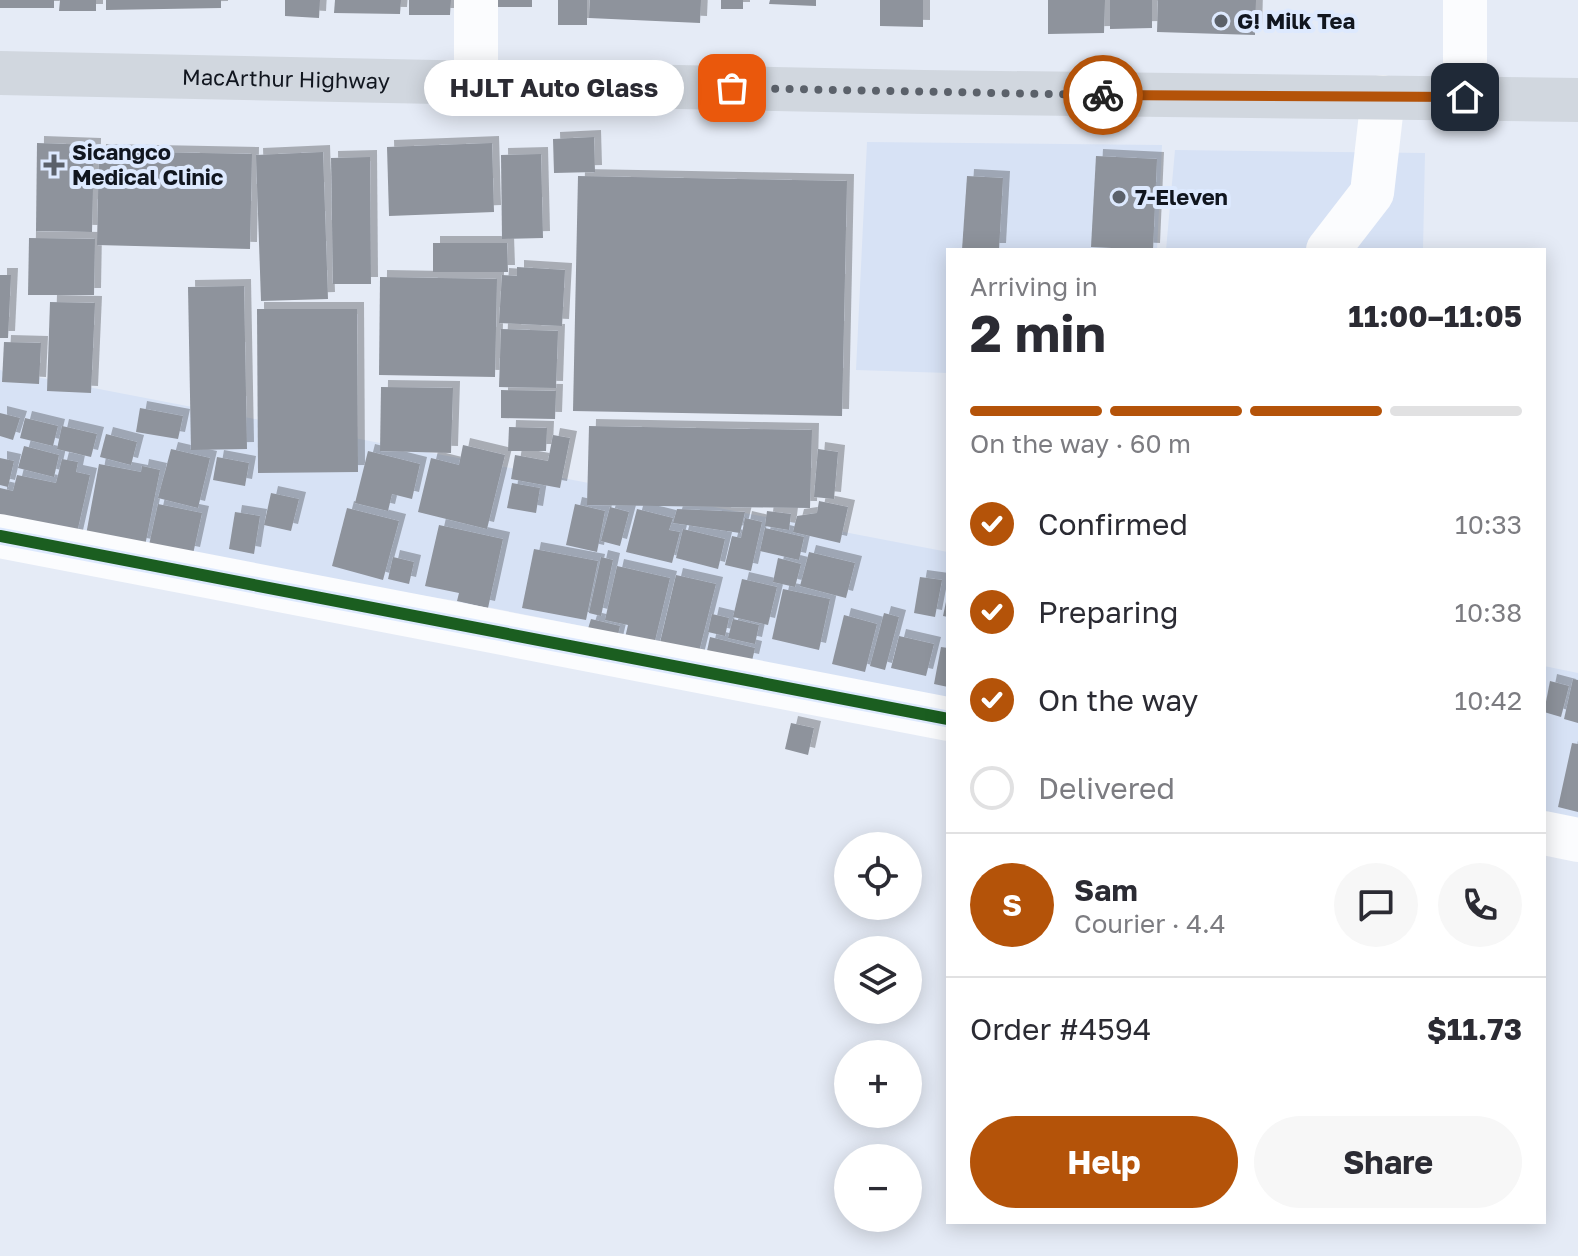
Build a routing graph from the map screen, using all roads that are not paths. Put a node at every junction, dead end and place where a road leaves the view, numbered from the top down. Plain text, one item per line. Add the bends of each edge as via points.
1 (476, 0) edge
2 (1465, 0) edge
3 (0, 73) edge
4 (476, 83) junction
5 (1383, 97) junction
6 (1465, 97) junction
7 (1578, 100) edge
8 (1330, 248) edge
9 (0, 536) edge
10 (946, 719) edge
11 (1546, 833) edge
12 (1578, 840) edge

1 - 4 street
2 - 6 street
3 - 4 highway, MacArthur Highway
4 - 5 highway, MacArthur Highway
5 - 6 highway, MacArthur Highway
5 - 8 street via 1372,193
6 - 7 highway, MacArthur Highway
9 - 10 street
11 - 12 street

